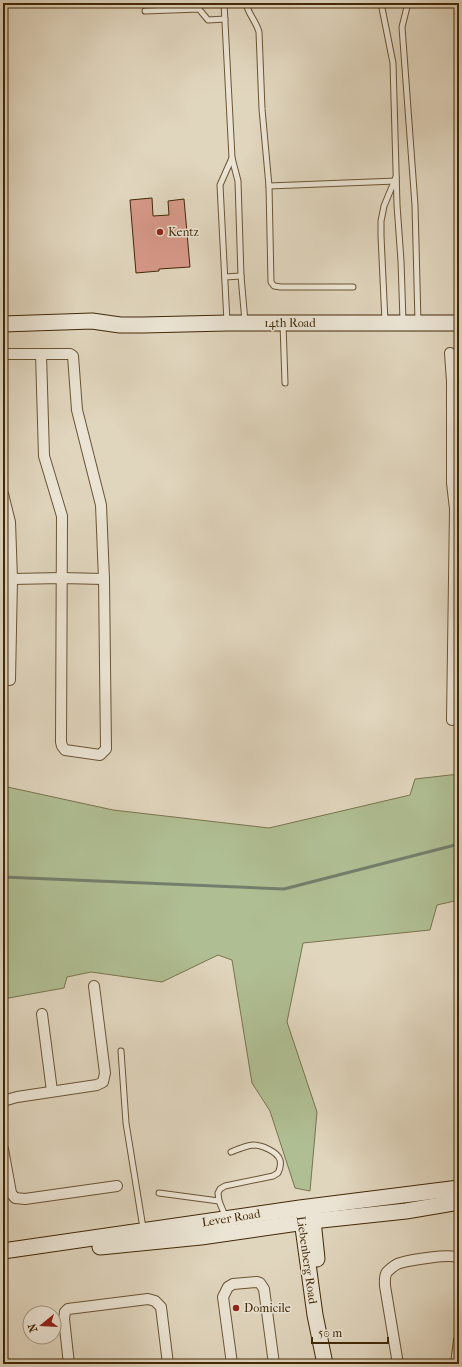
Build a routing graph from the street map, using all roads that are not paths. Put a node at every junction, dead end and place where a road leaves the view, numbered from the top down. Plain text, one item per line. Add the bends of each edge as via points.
1 (224, 3) edge
2 (246, 3) edge
3 (381, 3) edge
4 (408, 3) edge
5 (145, 11) dead end
6 (225, 19) junction
7 (232, 158) junction
8 (396, 181) junction
9 (269, 186) junction
10 (241, 276) junction
11 (225, 277) junction
12 (353, 287) dead end
13 (385, 322) junction
14 (226, 323) junction
15 (245, 323) junction
16 (283, 323) junction
17 (403, 323) junction
18 (418, 323) junction
19 (459, 323) edge
20 (3, 324) edge
21 (120, 325) junction
22 (3, 331) edge
23 (450, 353) dead end
24 (41, 354) junction
25 (3, 355) edge
26 (456, 381) edge
27 (285, 383) dead end
28 (3, 494) edge
29 (3, 573) edge
30 (61, 578) junction
31 (12, 579) junction
32 (104, 579) junction
33 (3, 584) edge
34 (10, 680) dead end
35 (452, 720) dead end
36 (94, 986) dead end
37 (42, 1014) dead end
38 (121, 1051) dead end
39 (52, 1091) junction
40 (3, 1102) edge
41 (3, 1149) edge
42 (231, 1152) dead end
43 (117, 1186) dead end
44 (459, 1188) edge
45 (159, 1193) dead end
46 (219, 1201) junction
47 (459, 1202) edge
48 (306, 1214) junction
49 (227, 1219) junction
50 (143, 1231) junction
51 (3, 1251) edge
52 (3, 1257) edge
53 (459, 1258) edge
54 (459, 1340) edge
55 (325, 1362) edge
56 (70, 1364) edge
57 (168, 1364) edge
58 (232, 1364) edge
59 (274, 1364) edge
60 (398, 1364) edge
61 (456, 1364) edge

1 - 6 lane
2 - 9 lane via 259,32
3 - 8 lane via 393,63
4 - 18 lane via 402,26 415,205
5 - 6 lane via 199,9 208,20
6 - 7 lane
7 - 10 lane via 238,181
7 - 11 lane via 220,185
8 - 9 lane
8 - 13 lane via 384,206 381,221
8 - 17 lane via 402,262
9 - 12 lane via 273,284 281,287
10 - 11 lane
10 - 15 lane
11 - 14 lane
13 - 16 main road, 14th Road
13 - 17 main road, 14th Road
14 - 15 main road, 14th Road
14 - 21 main road, 14th Road
15 - 16 main road, 14th Road
16 - 27 lane
17 - 18 main road, 14th Road
18 - 19 main road, 14th Road
20 - 21 main road, 14th Road via 92,321
21 - 22 main road, 14th Road via 89,329
23 - 26 street
24 - 25 street
24 - 30 street via 44,456 62,516
24 - 32 street via 73,356 77,410 101,505
26 - 35 street via 452,483 455,509
28 - 31 street via 10,522
29 - 31 street
30 - 31 street
30 - 32 street
30 - 32 street via 62,746 66,750 100,755 106,749
31 - 33 street
31 - 34 street
36 - 39 street via 105,1073 103,1082
37 - 39 street
38 - 50 lane via 126,1123
39 - 40 street
41 - 43 street via 11,1193 15,1198 25,1199
42 - 46 lane via 254,1145 267,1148 280,1160 280,1168 273,1176 220,1189
44 - 48 main road, Lever Road
45 - 46 lane
46 - 49 lane
47 - 48 main road, Lever Road via 406,1211
48 - 49 main road, Lever Road
48 - 52 main road, Lever Road via 201,1238
48 - 55 main road, Liebenberg Road via 315,1315
49 - 50 main road, Lever Road
50 - 51 main road, Lever Road
53 - 60 street via 448,1256 400,1263 386,1273 385,1286
54 - 61 street
56 - 57 street via 64,1319 68,1308 148,1299 161,1307
58 - 59 street via 223,1297 228,1287 233,1284 257,1282 264,1289

